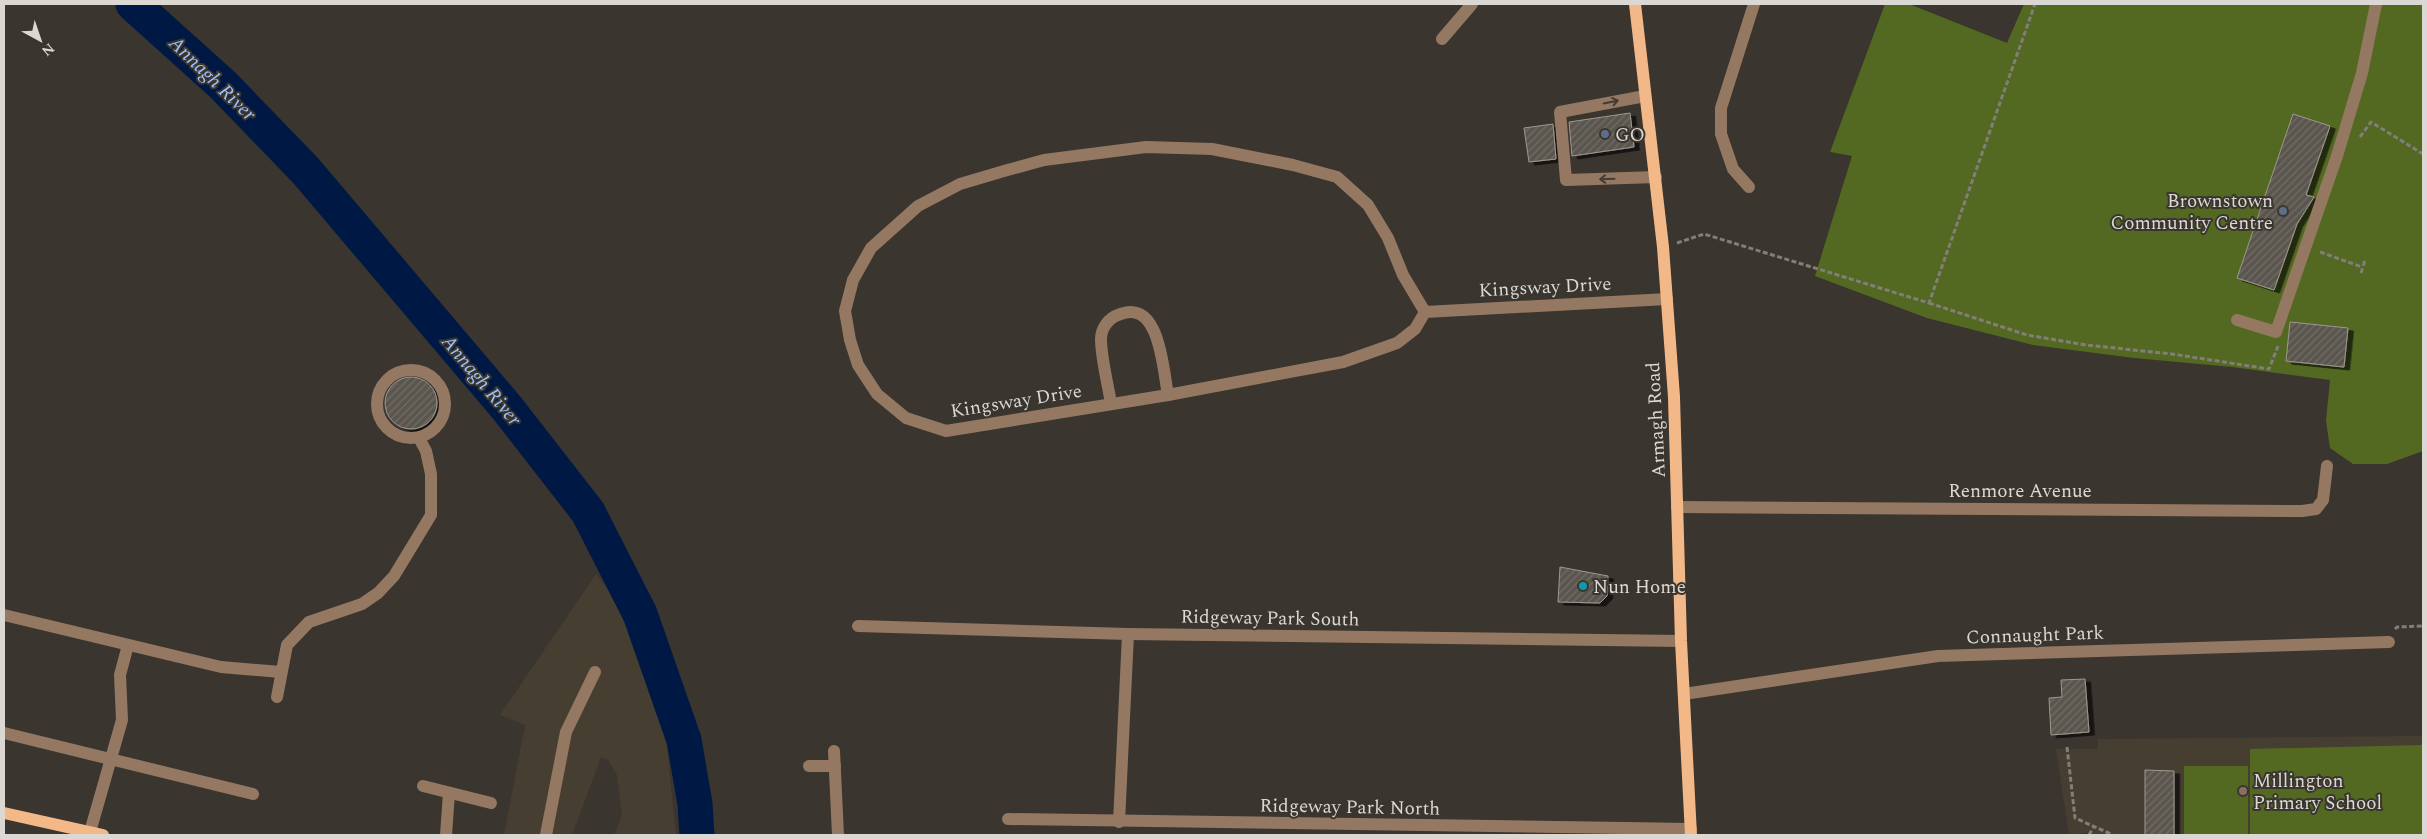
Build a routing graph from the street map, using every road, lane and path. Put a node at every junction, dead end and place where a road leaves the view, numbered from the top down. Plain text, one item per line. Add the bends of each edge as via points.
1 (1472, 4) edge
2 (1635, 4) edge
3 (1754, 4) edge
4 (2035, 4) edge
5 (2376, 4) edge
6 (1442, 39) dead end
7 (1645, 96) junction
8 (2355, 144) dead end
9 (2423, 154) edge
10 (1656, 177) junction
11 (1749, 187) dead end
12 (1663, 247) junction
13 (2315, 250) dead end
14 (2365, 260) dead end
15 (2362, 267) junction
16 (2361, 273) dead end
17 (1666, 299) junction
18 (1929, 303) junction
19 (1425, 312) junction
20 (2237, 320) dead end
21 (2269, 369) dead end
22 (1168, 395) junction
23 (1111, 404) junction
24 (419, 438) junction
25 (2327, 466) dead end
26 (1677, 507) junction
27 (4, 615) edge
28 (858, 626) dead end
29 (2423, 626) edge
30 (1128, 634) junction
31 (1681, 641) junction
32 (2389, 642) joint
33 (128, 645) junction
34 (281, 672) junction
35 (595, 672) dead end
36 (1684, 694) junction
37 (277, 697) dead end
38 (4, 732) edge
39 (2066, 747) dead end
40 (834, 751) dead end
41 (110, 759) junction
42 (809, 766) dead end
43 (835, 766) junction
44 (423, 786) dead end
45 (450, 793) junction
46 (253, 794) dead end
47 (491, 802) dead end
48 (4, 813) edge
49 (1008, 819) dead end
50 (1118, 822) junction
51 (2093, 828) junction
52 (90, 832) junction
53 (1690, 833) edge
54 (104, 835) edge
55 (446, 835) edge
56 (546, 835) edge
57 (838, 835) edge
58 (2089, 835) edge
59 (2112, 835) edge

1 - 6 street
2 - 7 main road, Armagh Road
3 - 11 street via 1721,108 1721,134 1733,169
4 - 18 path
5 - 20 street via 2362,74 2337,156 2276,332
7 - 10 main road, Armagh Road
10 -> 7 street via 1566,180 1560,112
8 - 9 path via 2371,122
10 - 12 main road, Armagh Road
12 - 17 main road, Armagh Road
12 - 18 path via 1704,234
13 - 15 path
14 - 15 path
15 - 16 path
17 - 19 street, Kingsway Drive
17 - 26 main road, Armagh Road via 1674,397
18 - 21 path via 2027,335
19 - 22 street, Kingsway Drive via 1416,329 1397,343 1343,362
19 - 23 street, Kingsway Drive via 1368,205 1337,178 1293,165 1212,150 1146,147 1086,154 1044,160 960,184 918,206 871,248 853,280 846,311 858,365 877,394 906,418 946,431
22 - 23 street, Kingsway Drive
22 - 23 street via 1156,334 1150,320 1128,311 1107,322 1101,338
24 - 24 street via 396,435 380,418 378,395 390,377 400,372 422,371 440,384 444,394 445,410 438,426
24 - 34 street via 431,474 431,515 399,568 378,593 362,604 309,622 287,644
25 - 26 street, Renmore Avenue via 2323,500 2316,509 2302,511
26 - 31 main road, Armagh Road
27 - 33 street
28 - 30 street, Ridgeway Park South
29 - 32 path via 2397,627
30 - 31 street, Ridgeway Park South
30 - 50 street
31 - 36 main road, Armagh Road
32 - 36 street, Connaught Park via 1938,656
33 - 34 street via 221,667
33 - 41 street via 120,675 122,720
34 - 37 street
35 - 56 street via 566,732
36 - 53 main road, Armagh Road
38 - 41 street
39 - 51 path via 2074,818
40 - 43 street
41 - 46 street
41 - 52 street
42 - 43 street
43 - 57 street
44 - 45 street
45 - 47 street
45 - 55 street
48 - 52 main road
49 - 50 street, Ridgeway Park North
50 - 53 street, Ridgeway Park North
51 - 58 path
51 - 59 path
52 - 54 main road

